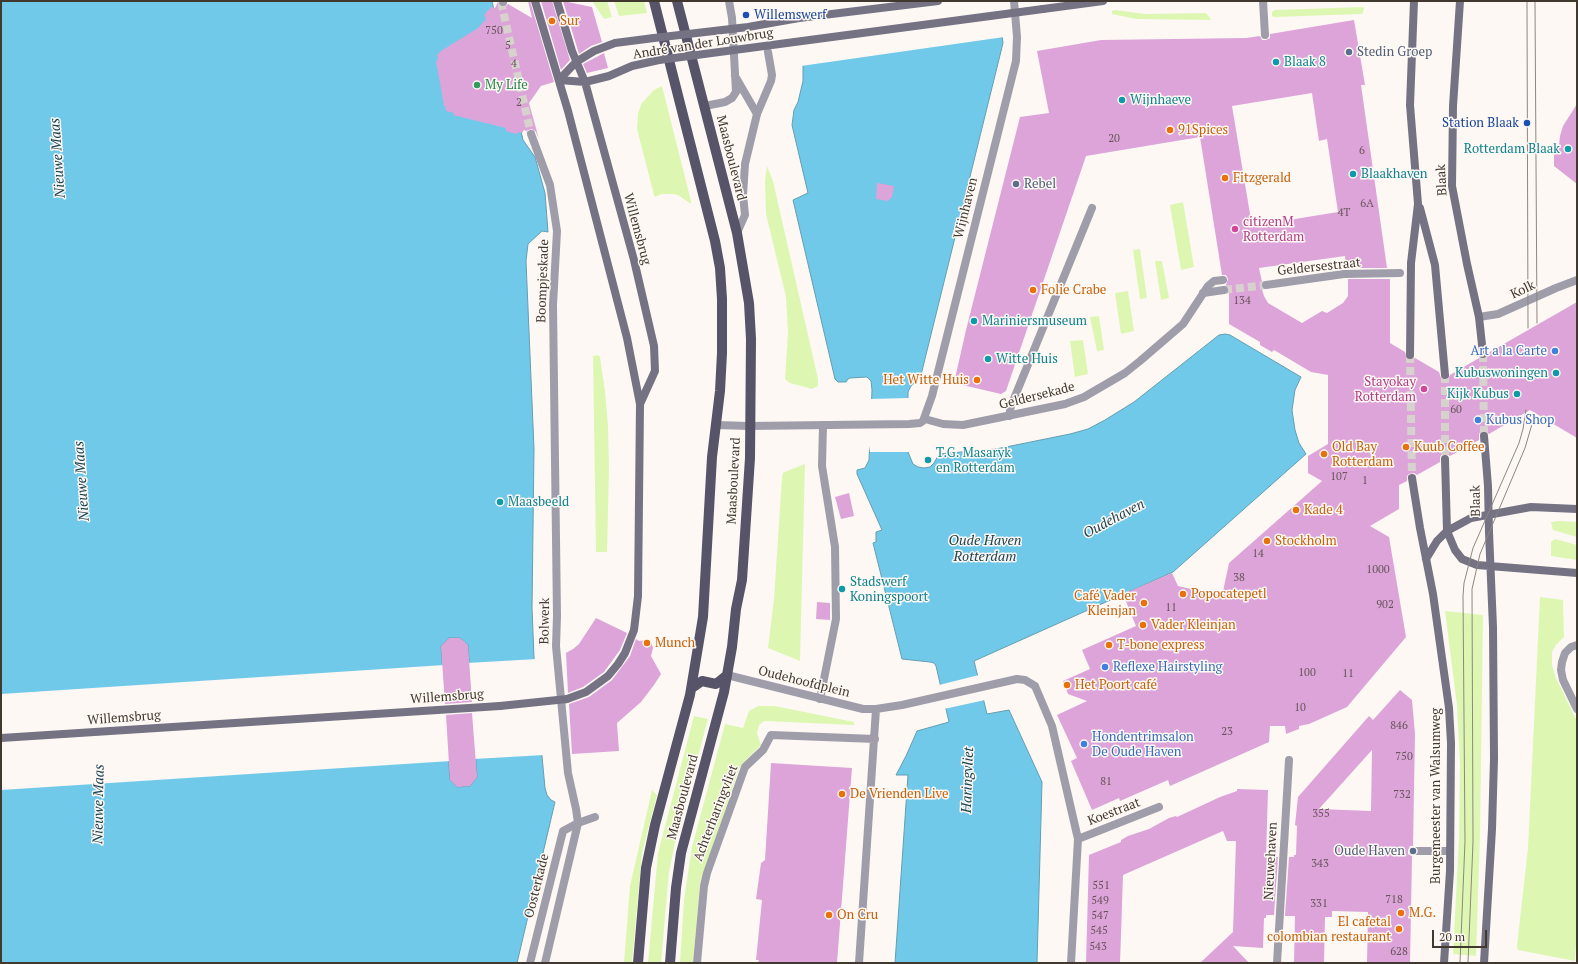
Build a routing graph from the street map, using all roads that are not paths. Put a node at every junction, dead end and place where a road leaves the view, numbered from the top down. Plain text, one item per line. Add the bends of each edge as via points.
1 (535, 1) edge
2 (557, 1) edge
3 (654, 1) edge
4 (677, 1) edge
5 (729, 1) edge
6 (938, 1) edge
7 (1014, 1) edge
8 (1103, 1) edge
9 (1263, 1) edge
10 (1414, 1) edge
11 (1460, 1) edge
12 (1265, 35) dead end
13 (768, 52) dead end
14 (576, 62) junction
15 (735, 76) junction
16 (559, 80) junction
17 (585, 82) junction
18 (705, 106) junction
19 (757, 114) junction
20 (531, 134) tunnel mouth
21 (1418, 204) junction
22 (1092, 208) dead end
23 (737, 233) junction
24 (1400, 273) dead end
25 (1223, 280) tunnel mouth
26 (1577, 280) edge
27 (1266, 285) tunnel mouth
28 (1224, 290) tunnel mouth
29 (1203, 293) junction
30 (1479, 317) junction
31 (1483, 354) tunnel mouth
32 (1410, 355) tunnel mouth
33 (1445, 375) tunnel mouth
34 (640, 404) junction
35 (1009, 416) junction
36 (925, 419) junction
37 (716, 425) junction
38 (823, 425) junction
39 (749, 426) junction
40 (555, 433) joint
41 (1484, 436) tunnel mouth
42 (1445, 458) tunnel mouth
43 (1412, 478) tunnel mouth
44 (1577, 509) edge
45 (1488, 514) junction
46 (1448, 531) junction
47 (1426, 559) junction
48 (1490, 566) junction
49 (1577, 573) edge
50 (1577, 645) edge
51 (727, 675) junction
52 (692, 688) junction
53 (820, 699) junction
54 (876, 709) junction
55 (1577, 709) edge
56 (1, 738) edge
57 (875, 739) junction
58 (1289, 760) dead end
59 (1159, 807) dead end
60 (576, 809) joint
61 (594, 817) dead end
62 (578, 823) junction
63 (1078, 839) junction
64 (1413, 851) dead end
65 (1450, 851) junction
66 (530, 963) edge
67 (545, 963) edge
68 (638, 963) edge
69 (670, 963) edge
70 (697, 963) edge
71 (859, 963) edge
72 (1071, 963) edge
73 (1277, 963) edge
74 (1444, 963) edge
75 (1484, 963) edge

1 - 16 main road, Willemsbrug
2 - 14 main road, Willemsbrug
3 - 37 main road, Maasboulevard via 710,218 720,268 722,353
4 - 18 main road, Maasboulevard
5 - 15 street
6 - 14 main road, André van der Louwbrug, bridge via 615,43
7 - 36 street, Wijnhaven via 1016,60
8 - 17 main road, André van der Louwbrug, bridge via 659,60
9 - 12 street
10 - 21 main road, Blaak via 1410,105
11 - 30 main road, Blaak via 1453,106 1452,186 1466,264
13 - 19 street via 771,81
14 - 16 main road, André van der Louwbrug
14 - 17 main road, Willemsbrug
15 - 18 street via 736,92 732,98
15 - 19 street
16 - 17 main road, André van der Louwbrug
16 - 34 main road, Willemsbrug via 627,338
17 - 34 main road, Willemsbrug via 634,260 654,346 655,371
18 - 23 main road, Maasboulevard
19 - 23 street via 745,164 745,215
20 - 40 street, Boompjeskade via 547,175 557,231 553,305
21 - 32 main road, Blaak via 1411,262
21 - 33 main road via 1435,264
22 - 35 street via 1010,406
23 - 39 main road, Maasboulevard via 751,329
24 - 27 street, Geldersestraat via 1344,274
25 - 29 street, Geldersekade via 1214,282
26 - 30 street, Kolk via 1498,314
28 - 29 street
29 - 35 street, Geldersekade via 1183,324 1120,376 1084,397 1065,404
30 - 31 main road, Blaak
34 - 56 main road, Willemsbrug, bridge via 638,596 634,630 618,664 600,683 578,696 500,706
35 - 36 street, Geldersekade via 963,424 943,424
36 - 38 street via 920,423 909,424
37 - 39 street
37 - 52 main road, Maasboulevard via 703,617
38 - 39 street
38 - 53 street via 822,466 835,547 836,619
39 - 51 main road, Maasboulevard via 742,580
40 - 60 street, Bolwerk via 558,616 556,646 568,773
41 - 45 main road, Blaak
42 - 46 main road
43 - 47 main road
44 - 45 main road via 1531,507
45 - 46 main road via 1471,518
45 - 48 main road, Blaak
46 - 47 main road via 1437,541
46 - 48 main road via 1455,550 1462,559 1476,565
47 - 65 main road, Burgemeester van Walsumweg via 1449,708
48 - 49 main road
48 - 75 main road via 1494,767
50 - 55 street via 1565,652 1561,670
51 - 52 main road via 716,684 702,681
51 - 53 street, Oudehoofdplein
51 - 69 main road, Maasboulevard via 681,853
52 - 68 main road, Maasboulevard via 646,868
53 - 54 street, Oudehoofdplein via 857,708
54 - 57 street
54 - 63 street via 1021,679 1031,683 1037,690 1052,726
57 - 70 street, Achterharingvliet via 771,735 763,750 745,767 705,880
57 - 71 street
58 - 73 street, Nieuwehaven
59 - 63 street, Koestraat
60 - 62 street, Oosterkade
61 - 62 street, Oosterkade
62 - 66 street, Oosterkade via 563,831
62 - 67 street, Oosterkade
63 - 72 street
64 - 65 street
65 - 74 main road, Burgemeester van Walsumweg

